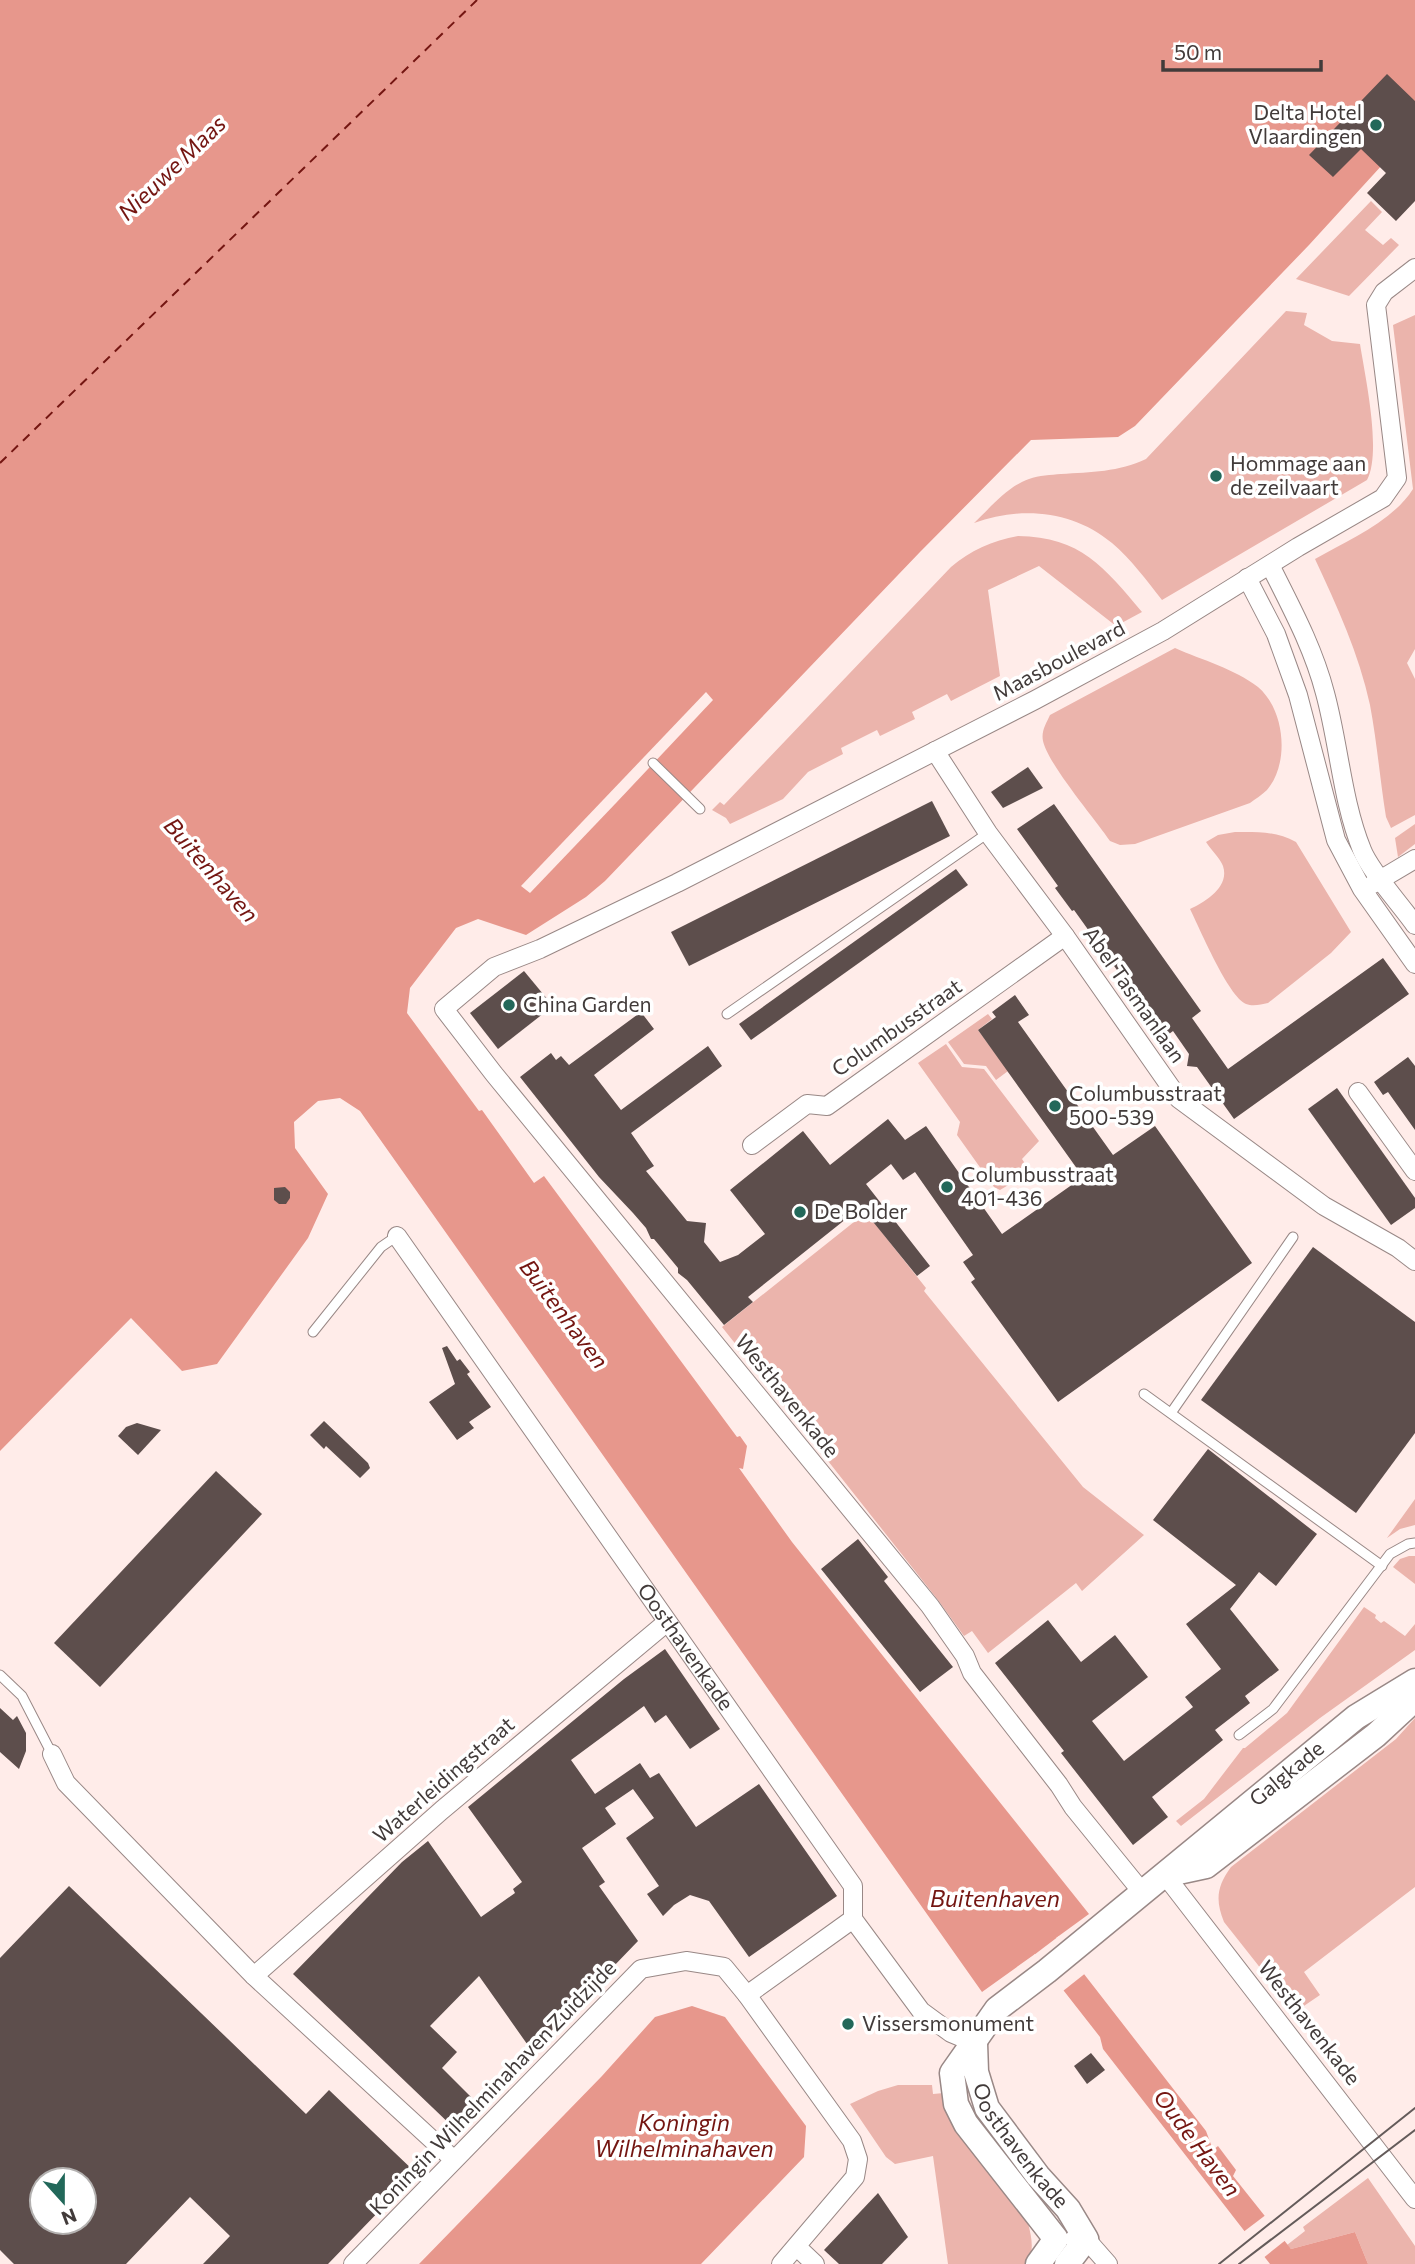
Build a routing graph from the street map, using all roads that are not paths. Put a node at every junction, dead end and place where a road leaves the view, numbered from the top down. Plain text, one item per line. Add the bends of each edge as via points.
1 (1415, 268) edge
2 (1269, 565) junction
3 (1247, 578) junction
4 (935, 751) junction
5 (653, 763) dead end
6 (700, 810) dead end
7 (988, 833) junction
8 (1415, 859) edge
9 (1382, 879) junction
10 (1362, 889) junction
11 (1415, 925) edge
12 (1065, 936) junction
13 (520, 956) joint
14 (1415, 964) edge
15 (727, 1014) dead end
16 (1358, 1092) dead end
17 (752, 1145) dead end
18 (1415, 1171) edge
19 (397, 1236) joint
20 (1293, 1237) dead end
21 (1415, 1261) edge
22 (313, 1332) dead end
23 (1144, 1394) dead end
24 (1171, 1413) junction
25 (1415, 1543) edge
26 (1382, 1566) junction
27 (667, 1622) junction
28 (0, 1675) edge
29 (1415, 1681) edge
30 (1415, 1699) edge
31 (1239, 1735) dead end
32 (52, 1754) joint
33 (1165, 1875) junction
34 (1142, 1892) junction
35 (853, 1919) junction
36 (1047, 1971) joint
37 (254, 1976) junction
38 (747, 1995) junction
39 (975, 2043) junction
40 (453, 2159) junction
41 (1415, 2199) edge
42 (797, 2247) junction
43 (1072, 2252) edge
44 (353, 2264) edge
45 (781, 2264) edge
46 (815, 2264) edge
47 (1038, 2264) edge
48 (1108, 2264) edge

1 - 2 street, Maasboulevard via 1384,292 1376,305 1397,478 1383,498
2 - 3 street, Maasboulevard
2 - 9 street via 1317,664 1354,827 1363,853
3 - 4 street, Maasboulevard via 1163,631
3 - 10 street via 1276,634 1298,695 1336,840
4 - 7 street, Abel Tasmanlaan
4 - 13 street, Maasboulevard via 677,883
5 - 6 lane
7 - 12 street, Abel Tasmanlaan
7 - 15 lane
8 - 9 street
9 - 10 street
9 - 11 street
10 - 14 street
12 - 17 street, Columbusstraat via 827,1106 807,1104
12 - 21 street, Abel Tasmanlaan via 1179,1098 1324,1206
13 - 34 street, Westhavenkade via 494,967 444,1009 930,1606 972,1673
16 - 18 street
19 - 22 lane via 381,1247
19 - 27 street, Oosthavenkade
20 - 24 lane
23 - 24 lane
24 - 26 lane
25 - 26 lane via 1390,1554
26 - 31 lane via 1273,1709
27 - 35 street, Oosthavenkade via 853,1886
27 - 37 street, Waterleidingstraat via 442,1810
28 - 32 lane via 22,1696
29 - 33 main road, Galgkade via 1356,1717
30 - 33 main road, Galgkade via 1376,1735 1206,1866
32 - 37 street via 66,1783
33 - 34 main road, Galgkade
33 - 41 street, Westhavenkade
34 - 36 main road, Galgkade
35 - 38 street
35 - 39 street via 921,2011 951,2033
36 - 39 main road, Oosthavenkade via 997,2009
37 - 40 street
38 - 40 street, Koningin Wilhelminahaven Zuidzijde via 724,1968 686,1961 641,1969
38 - 42 street, Koningin Wilhelminahaven Zuidzijde via 852,2141 858,2159 855,2177
39 - 43 main road, Oosthavenkade via 952,2073 956,2104 966,2124
40 - 44 street, Koningin Wilhelminahaven Zuidzijde
42 - 45 street, Koningin Wilhelminahaven Zuidzijde
42 - 46 street
43 - 47 main road
43 - 48 street, Oosthavenkade

